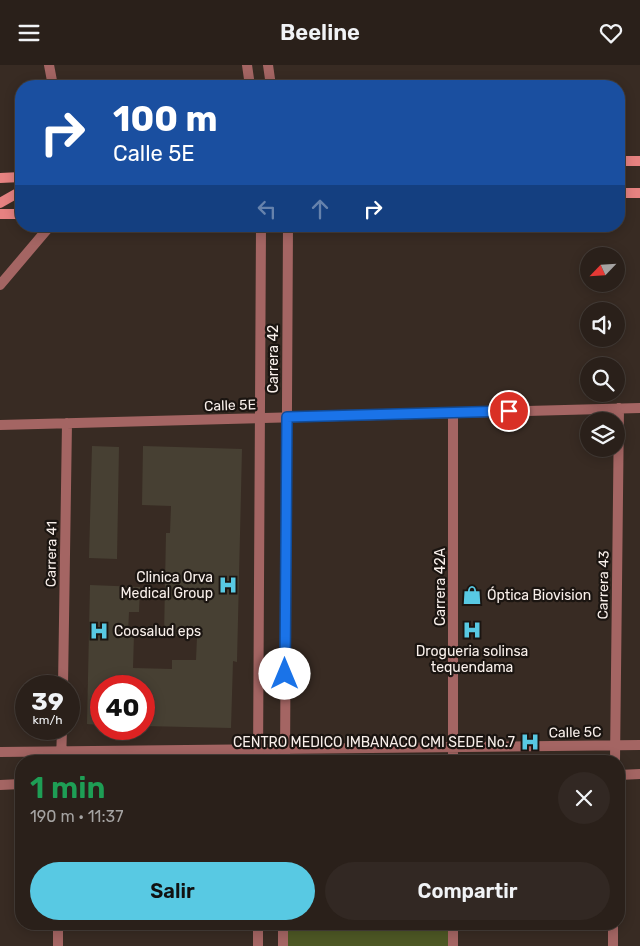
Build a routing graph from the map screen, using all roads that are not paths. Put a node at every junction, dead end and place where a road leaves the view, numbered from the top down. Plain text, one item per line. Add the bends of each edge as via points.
1 (50, 65) edge
2 (247, 65) edge
3 (268, 65) edge
4 (51, 80) edge
5 (249, 80) edge
6 (270, 80) edge
7 (625, 161) edge
8 (640, 161) edge
9 (15, 177) edge
10 (0, 178) edge
11 (625, 193) edge
12 (640, 193) edge
13 (15, 194) edge
14 (0, 203) edge
15 (15, 214) edge
16 (0, 215) edge
17 (45, 232) edge
18 (260, 232) edge
19 (288, 232) edge
20 (0, 285) edge
21 (619, 408) junction
22 (640, 408) edge
23 (453, 413) junction
24 (287, 417) junction
25 (259, 418) junction
26 (67, 423) junction
27 (0, 425) edge
28 (63, 675) edge
29 (62, 740) edge
30 (615, 745) junction
31 (640, 745) edge
32 (453, 747) junction
33 (258, 749) junction
34 (285, 749) junction
35 (0, 753) edge
36 (41, 755) edge
37 (62, 755) edge
38 (90, 755) edge
39 (258, 755) edge
40 (284, 755) edge
41 (453, 755) edge
42 (615, 755) edge
43 (640, 774) edge
44 (625, 775) edge
45 (15, 784) edge
46 (0, 785) edge
47 (58, 930) edge
48 (258, 930) edge
49 (283, 930) edge
50 (453, 930) edge
51 (613, 930) edge
52 (58, 946) edge
53 (258, 946) edge
54 (283, 946) edge
55 (452, 946) edge
56 (613, 946) edge

1 - 4 street
2 - 5 street
3 - 6 street
7 - 8 main road
9 - 10 main road
11 - 12 main road
13 - 14 main road
15 - 16 main road
17 - 20 street
18 - 25 street, Carrera 42
19 - 24 street, Carrera 42
21 - 22 street, Calle 5E
21 - 23 street, Calle 5E
21 - 30 street, Carrera 43
23 - 24 street, Calle 5E
23 - 32 street, Carrera 42A
24 - 25 street, Calle 5E
24 - 34 street, Carrera 42
25 - 26 street, Calle 5E
25 - 33 street, Carrera 42
26 - 27 street, Calle 5E
26 - 28 street, Carrera 41
29 - 37 street
30 - 31 street, Calle 5C
30 - 32 street, Calle 5C
30 - 42 street, Carrera 43
32 - 34 street, Calle 5C
32 - 41 street, Carrera 42A
33 - 34 street, Calle 5C
33 - 38 street, Calle 5C
33 - 39 street, Carrera 42
34 - 40 street, Carrera 42
35 - 36 street, Calle 5C
43 - 44 street
45 - 46 street
47 - 52 street
48 - 53 street
49 - 54 street
50 - 55 street
51 - 56 street

